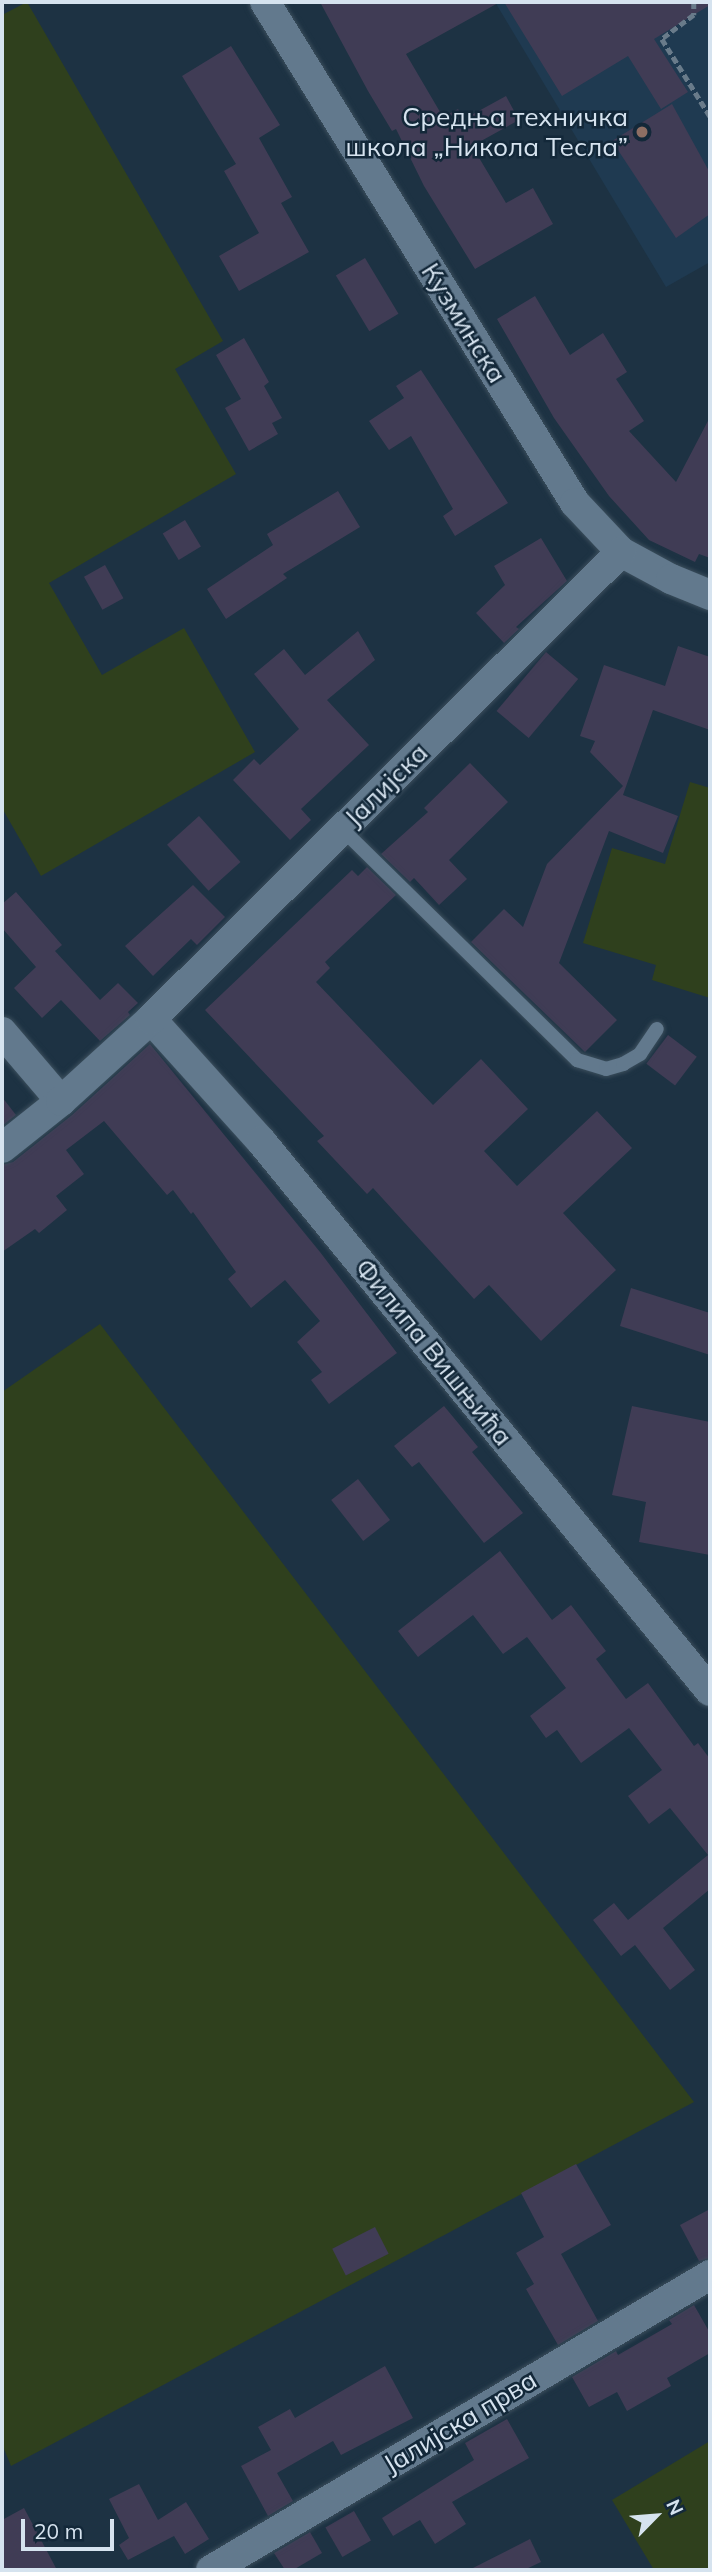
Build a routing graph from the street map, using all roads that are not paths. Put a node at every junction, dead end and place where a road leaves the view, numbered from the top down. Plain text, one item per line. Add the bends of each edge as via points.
1 (265, 2) edge
2 (621, 552) junction
3 (710, 595) edge
4 (342, 829) junction
5 (151, 1019) junction
6 (657, 1029) dead end
7 (2, 1032) edge
8 (61, 1101) junction
9 (2, 1148) edge
10 (710, 1691) edge
11 (710, 2274) edge
12 (211, 2570) edge

1 - 2 street, Кузминска via 575,503
2 - 3 street, Кузминска
2 - 4 street, Јалијска
4 - 5 street, Јалијска
4 - 6 lane via 577,1060 607,1069 623,1064 640,1054
5 - 8 street
5 - 10 street, Филипа Вишњића via 261,1140
7 - 8 street
8 - 9 street
11 - 12 street, Јалијска прва

